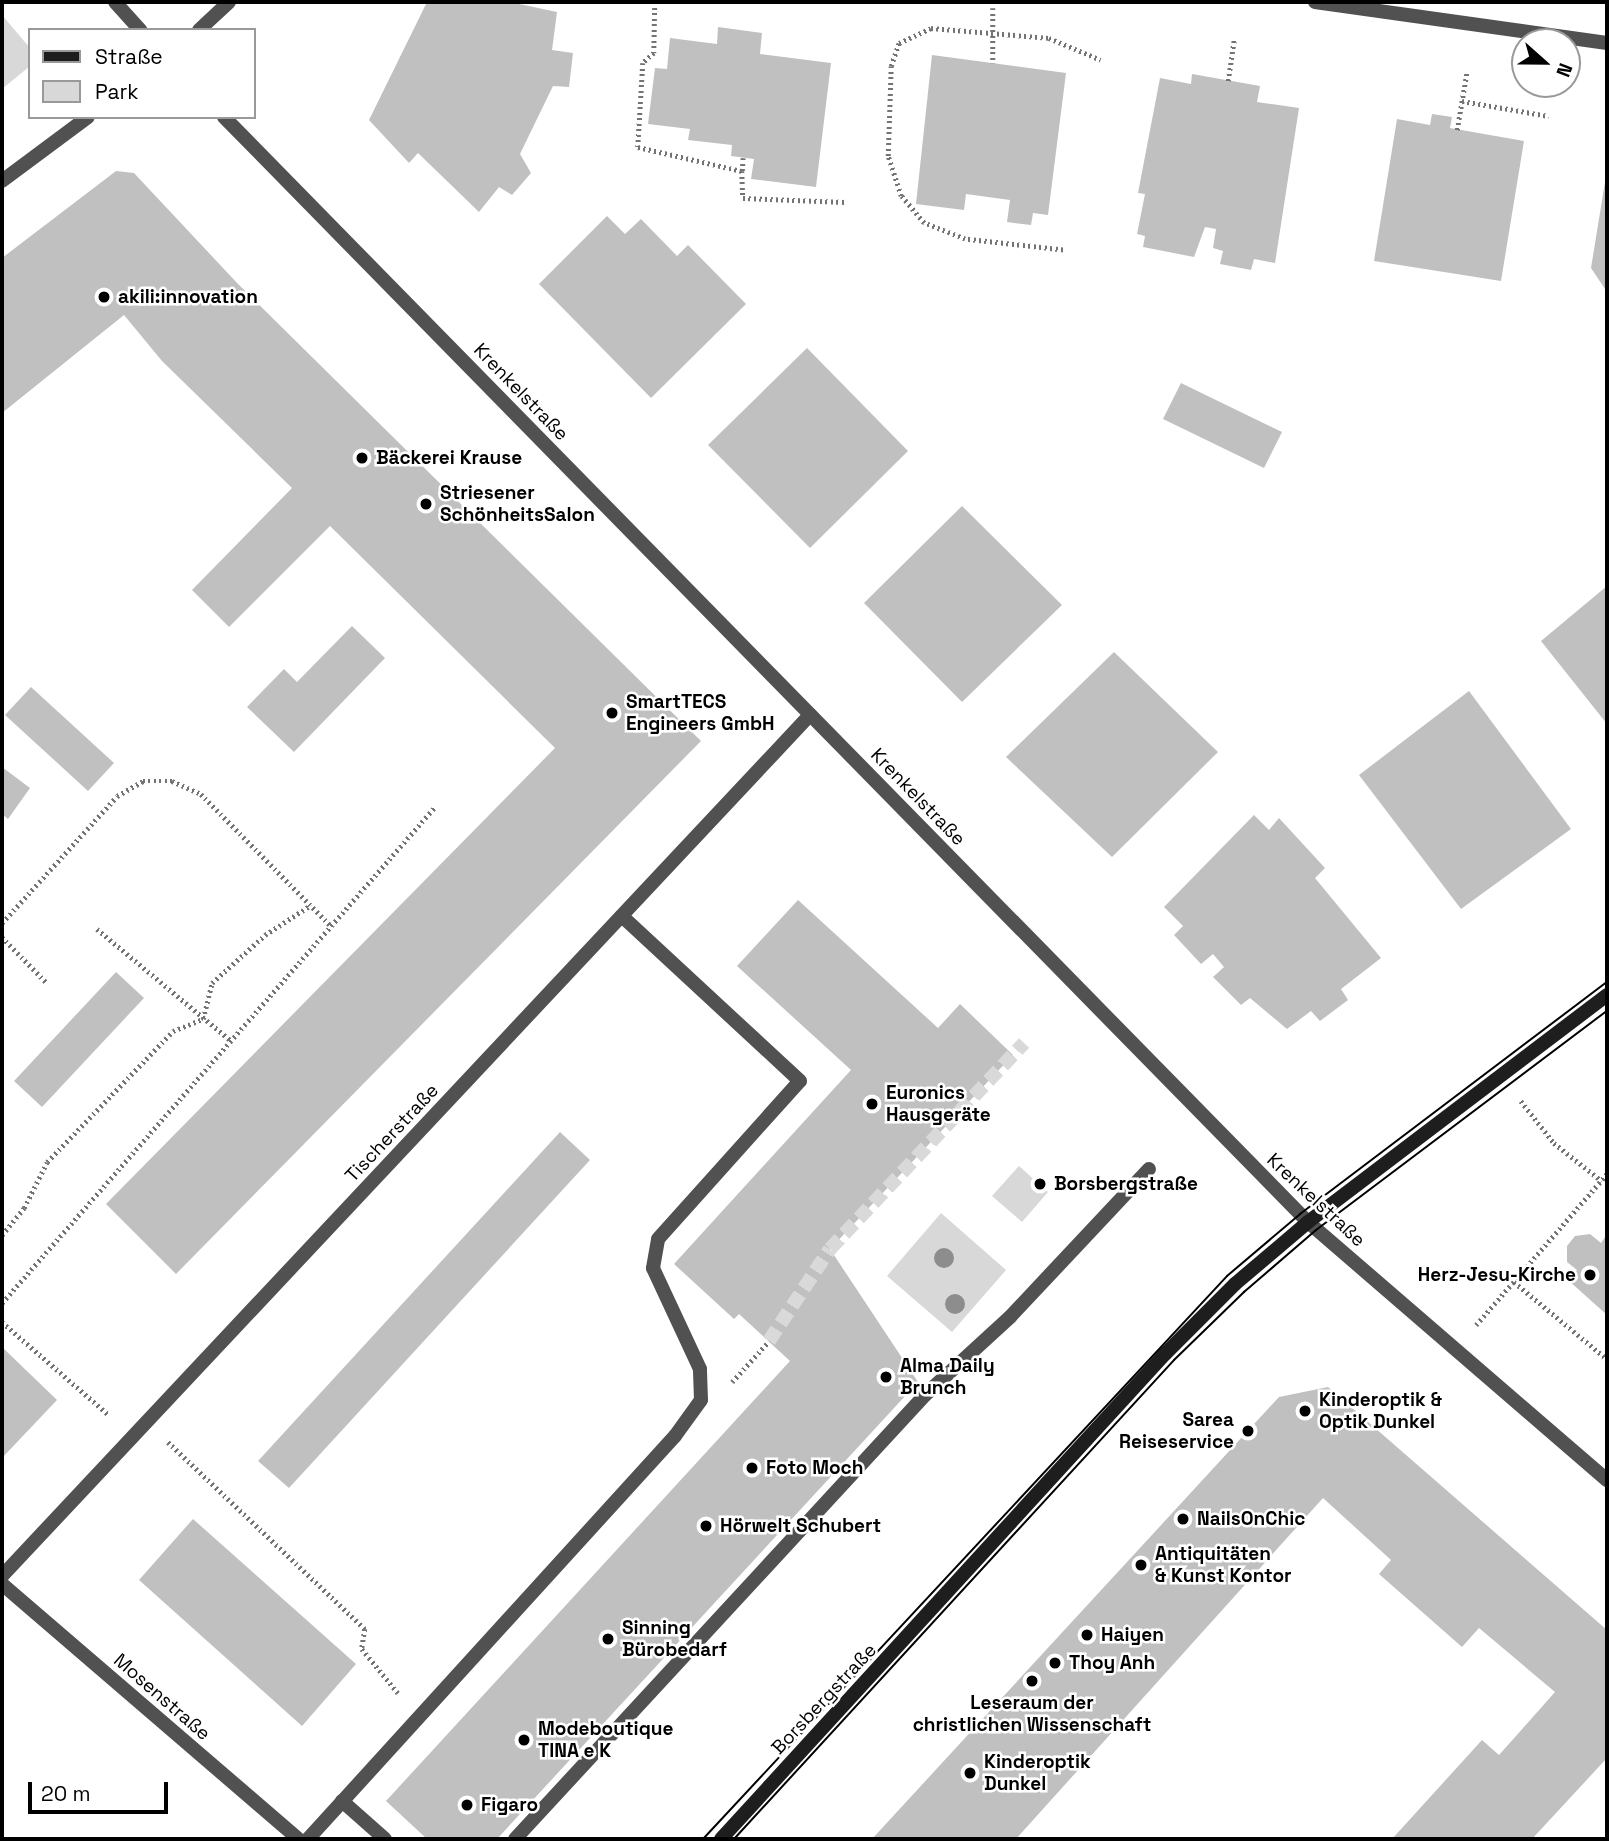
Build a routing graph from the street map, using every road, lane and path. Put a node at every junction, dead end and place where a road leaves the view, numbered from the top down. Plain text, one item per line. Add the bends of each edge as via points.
1 (115, 2) edge
2 (229, 2) edge
3 (655, 2) edge
4 (1315, 2) edge
5 (993, 8) dead end
6 (139, 28) edge
7 (201, 28) edge
8 (991, 32) junction
9 (1234, 40) dead end
10 (1607, 43) edge
11 (1101, 60) dead end
12 (993, 63) dead end
13 (1467, 71) dead end
14 (1228, 81) dead end
15 (1462, 101) dead end
16 (1549, 116) dead end
17 (85, 119) edge
18 (226, 119) edge
19 (1457, 130) dead end
20 (743, 158) dead end
21 (742, 171) junction
22 (2, 181) edge
23 (845, 202) dead end
24 (1062, 250) dead end
25 (810, 715) junction
26 (434, 808) dead end
27 (310, 905) junction
28 (622, 916) junction
29 (2, 923) edge
30 (331, 926) junction
31 (97, 929) dead end
32 (2, 937) edge
33 (46, 982) dead end
34 (1607, 995) edge
35 (203, 1019) junction
36 (230, 1040) junction
37 (1501, 1076) junction
38 (1149, 1169) dead end
39 (1607, 1174) edge
40 (1602, 1181) junction
41 (1308, 1222) junction
42 (2, 1235) edge
43 (1514, 1282) junction
44 (2, 1303) edge
45 (2, 1322) edge
46 (769, 1341) tunnel mouth
47 (1454, 1349) junction
48 (1607, 1359) edge
49 (701, 1400) junction
50 (146, 1422) junction
51 (133, 1437) junction
52 (1607, 1480) edge
53 (2, 1576) edge
54 (2, 1584) edge
55 (418, 1718) junction
56 (342, 1801) junction
57 (298, 1839) edge
58 (307, 1839) edge
59 (385, 1839) edge
60 (515, 1839) edge
61 (721, 1839) edge

1 - 6 street
2 - 7 street
3 - 21 path via 654,53 643,63 638,147
4 - 10 street
5 - 8 path
8 - 11 path via 1059,40
8 - 12 path
8 - 24 path via 931,28 899,43 891,66 887,115 888,156 901,196 924,223 965,240
9 - 14 path
13 - 19 path
15 - 16 path
17 - 22 street
18 - 25 street, Krenkelstraße
20 - 21 path
21 - 23 path via 743,198
25 - 28 street, Tischerstraße
25 - 41 street, Krenkelstraße
26 - 30 path
27 - 29 path via 201,794 172,781 143,781 117,796
27 - 30 path
27 - 35 path via 265,935 212,983
28 - 49 street via 800,1081 658,1239 653,1268 700,1369
28 - 50 street, Tischerstraße
30 - 36 path
31 - 35 path
32 - 33 path
34 - 37 main road, Borsbergstraße
35 - 36 path
35 - 42 path via 173,1031 47,1162 24,1208
36 - 44 path
37 - 40 path via 1554,1143
37 - 41 main road, Borsbergstraße
38 - 60 street via 1010,1317 926,1394
39 - 40 path
40 - 43 path
41 - 47 street, Krenkelstraße
41 - 61 main road, Borsbergstraße via 1235,1284 1166,1354
43 - 47 path
43 - 48 path
45 - 51 path
46 - 49 path via 724,1391
47 - 52 street, Krenkelstraße
49 - 55 street via 675,1436
50 - 51 street, Tischerstraße
50 - 55 path via 365,1629 362,1649
51 - 53 street, Tischerstraße
54 - 57 street, Mosenstraße
55 - 56 street
56 - 58 street
56 - 59 street

